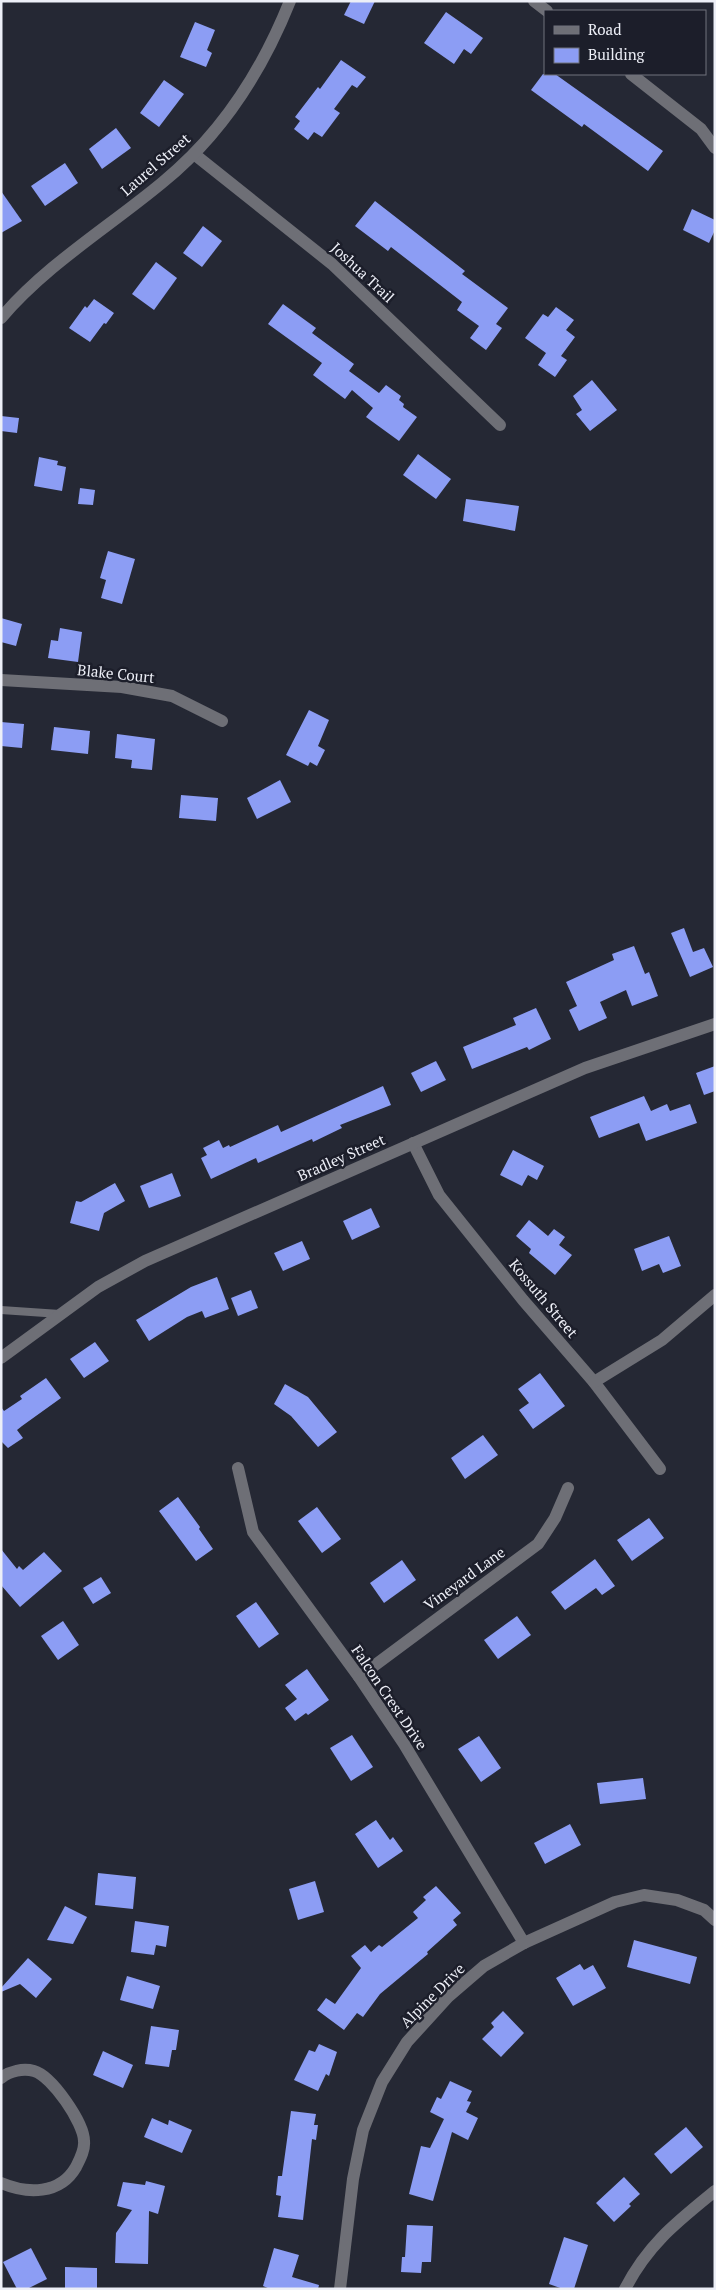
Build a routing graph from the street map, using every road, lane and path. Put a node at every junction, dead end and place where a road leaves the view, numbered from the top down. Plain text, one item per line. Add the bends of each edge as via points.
1 (290, 1) edge
2 (534, 1) edge
3 (546, 10) edge
4 (632, 75) edge
5 (715, 148) edge
6 (194, 154) junction
7 (1, 318) edge
8 (500, 425) dead end
9 (1, 680) edge
10 (222, 721) dead end
11 (715, 1024) edge
12 (413, 1143) junction
13 (715, 1295) edge
14 (1, 1310) edge
15 (60, 1314) junction
16 (1, 1358) edge
17 (594, 1382) junction
18 (238, 1468) dead end
19 (660, 1468) dead end
20 (568, 1488) dead end
21 (359, 1677) junction
22 (715, 1920) edge
23 (524, 1943) junction
24 (1, 2078) edge
25 (1, 2183) edge
26 (715, 2191) edge
27 (340, 2289) edge
28 (625, 2289) edge

1 - 6 street, Laurel Street via 249,84
2 - 3 street
4 - 5 street via 701,129
6 - 7 street, Laurel Street via 164,182 50,270
6 - 8 street, Joshua Trail via 332,264
9 - 10 street, Blake Court via 122,687 172,696
11 - 12 street, Bradley Street via 586,1068
12 - 15 street, Bradley Street via 145,1261 98,1287
12 - 17 street, Kossuth Street via 439,1195
13 - 17 street via 662,1340
14 - 15 lane
15 - 16 street, Bradley Street
17 - 19 street, Kossuth Street
18 - 21 street, Falcon Crest Drive via 253,1532
20 - 21 street, Vineyard Lane via 555,1518 538,1544
21 - 23 street, Falcon Crest Drive via 427,1779
22 - 23 street, Alpine Drive via 704,1910 677,1900 644,1895 597,1908
23 - 27 street, Alpine Drive via 484,1966 448,1997 407,2042 382,2082 361,2140 353,2179
24 - 25 street via 8,2072 36,2072 49,2082 79,2123 84,2141 81,2157 72,2174 58,2185 43,2191 16,2189
26 - 28 street via 669,2229 637,2265

